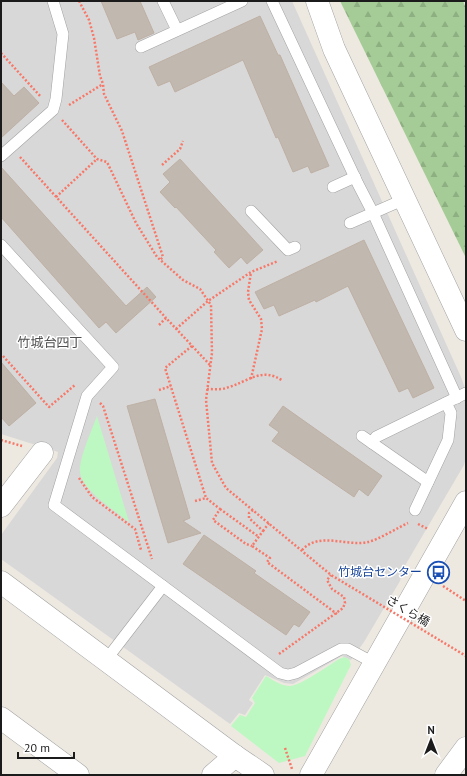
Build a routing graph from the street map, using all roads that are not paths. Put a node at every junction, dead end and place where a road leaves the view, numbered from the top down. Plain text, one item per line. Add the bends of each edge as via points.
1 (53, 1) edge
2 (163, 1) edge
3 (242, 1) edge
4 (272, 1) edge
5 (317, 1) edge
6 (177, 30) junction
7 (141, 47) dead end
8 (1, 156) edge
9 (355, 177) junction
10 (333, 187) dead end
11 (405, 199) junction
12 (251, 211) dead end
13 (373, 213) junction
14 (269, 215) dead end
15 (259, 219) junction
16 (350, 223) dead end
17 (292, 249) road end
18 (3, 252) edge
19 (466, 330) edge
20 (461, 395) edge
21 (446, 403) junction
22 (362, 436) dead end
23 (372, 443) junction
24 (42, 453) dead end
25 (428, 482) junction
26 (1, 506) edge
27 (464, 509) edge
28 (415, 510) dead end
29 (1, 582) edge
30 (163, 586) junction
31 (106, 660) junction
32 (374, 663) junction
33 (1, 718) edge
34 (466, 748) edge
35 (235, 756) junction
36 (302, 774) edge
37 (78, 775) edge
38 (213, 775) edge
39 (263, 775) edge
40 (446, 775) edge

1 - 8 lane via 63,34 56,99 58,109
2 - 6 lane
3 - 6 lane
4 - 9 lane
5 - 11 street via 334,49
6 - 7 lane
9 - 10 lane
9 - 13 lane
11 - 13 lane
11 - 19 street
12 - 15 lane
13 - 16 lane
13 - 20 lane
14 - 15 lane
15 - 17 lane
18 - 30 lane via 113,367 87,396 54,505
20 - 21 lane
21 - 23 lane via 376,438
21 - 25 lane via 451,413 448,440
22 - 23 lane
23 - 25 lane
24 - 26 street
25 - 28 lane
27 - 32 street
29 - 31 street
30 - 31 lane
30 - 32 lane via 280,673 296,673 341,649 348,649
31 - 35 street
32 - 36 street
33 - 37 street
34 - 40 street
35 - 38 street
35 - 39 street

